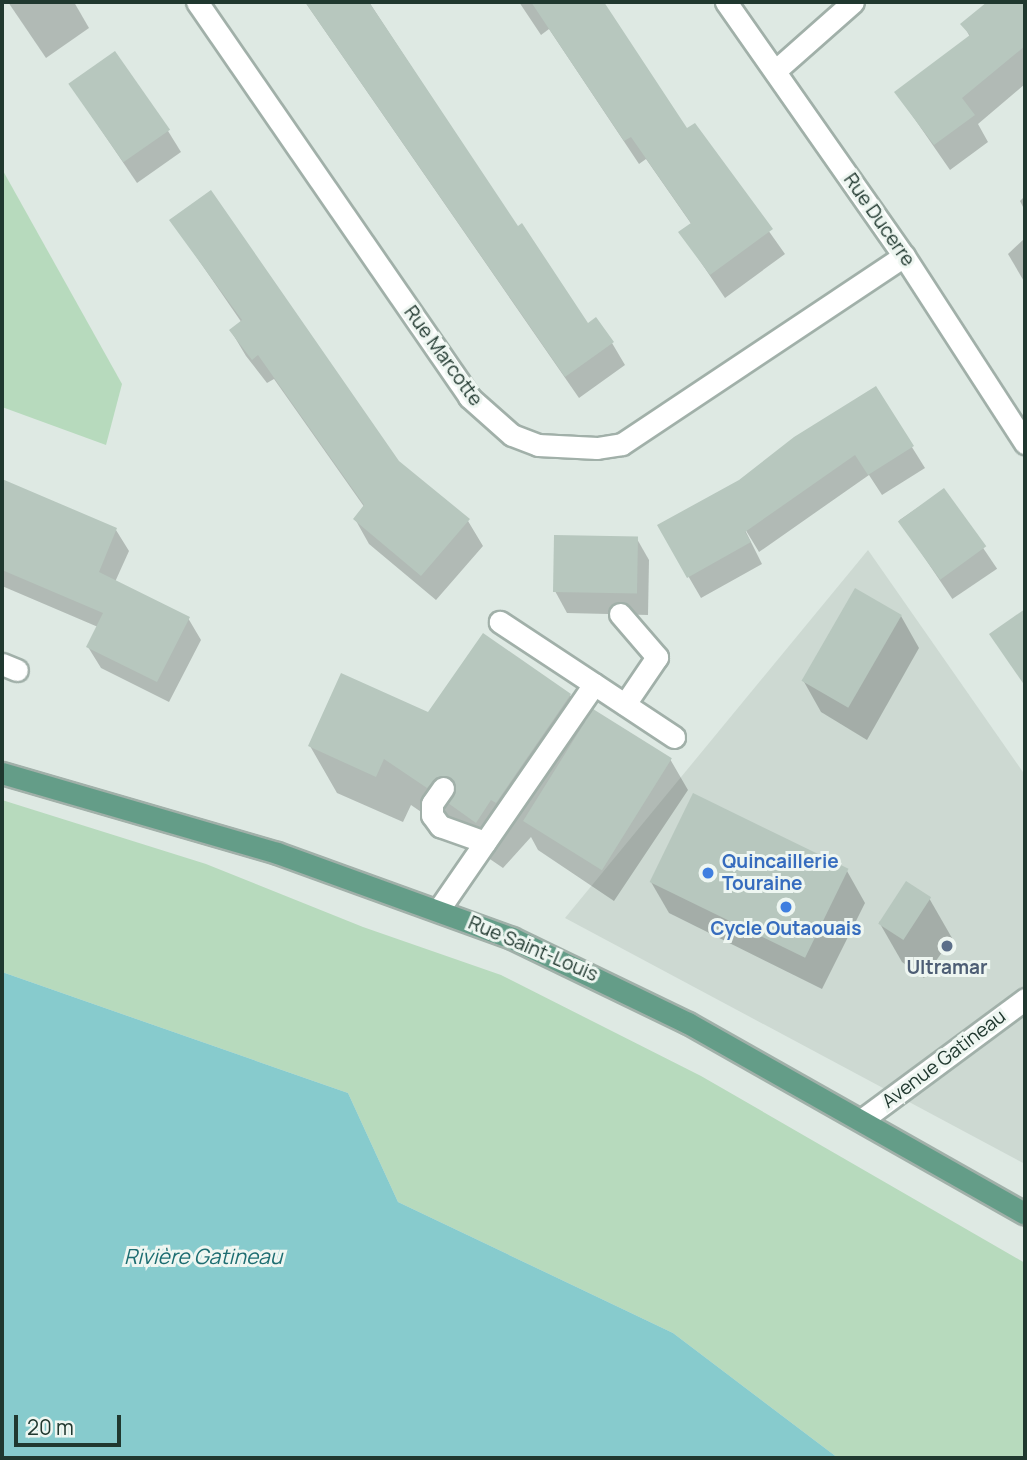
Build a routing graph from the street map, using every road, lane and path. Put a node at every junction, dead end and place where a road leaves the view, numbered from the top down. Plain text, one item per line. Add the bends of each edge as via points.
1 (197, 2) edge
2 (726, 2) edge
3 (853, 2) edge
4 (775, 71) junction
5 (904, 256) junction
6 (1024, 438) edge
7 (620, 614) dead end
8 (500, 622) dead end
9 (594, 684) junction
10 (625, 704) junction
11 (674, 737) dead end
12 (2, 773) edge
13 (443, 788) dead end
14 (485, 842) junction
15 (439, 909) junction
16 (1025, 999) edge
17 (863, 1119) junction
18 (1025, 1214) edge

1 - 5 street, Rue Marcotte via 469,397 512,435 538,445 597,449 622,444
2 - 4 street, Rue Ducerre
3 - 4 street
4 - 5 street, Rue Ducerre
5 - 6 street, Rue Ducerre
7 - 10 street via 657,657
8 - 9 street
9 - 10 street
9 - 14 street
10 - 11 street
12 - 15 main road, Rue Saint-Louis via 277,853
13 - 14 street via 432,804 432,815 440,826
14 - 15 street
15 - 17 main road, Rue Saint-Louis via 628,991
16 - 17 street, Avenue Gatineau
17 - 18 main road, Rue Saint-Louis

